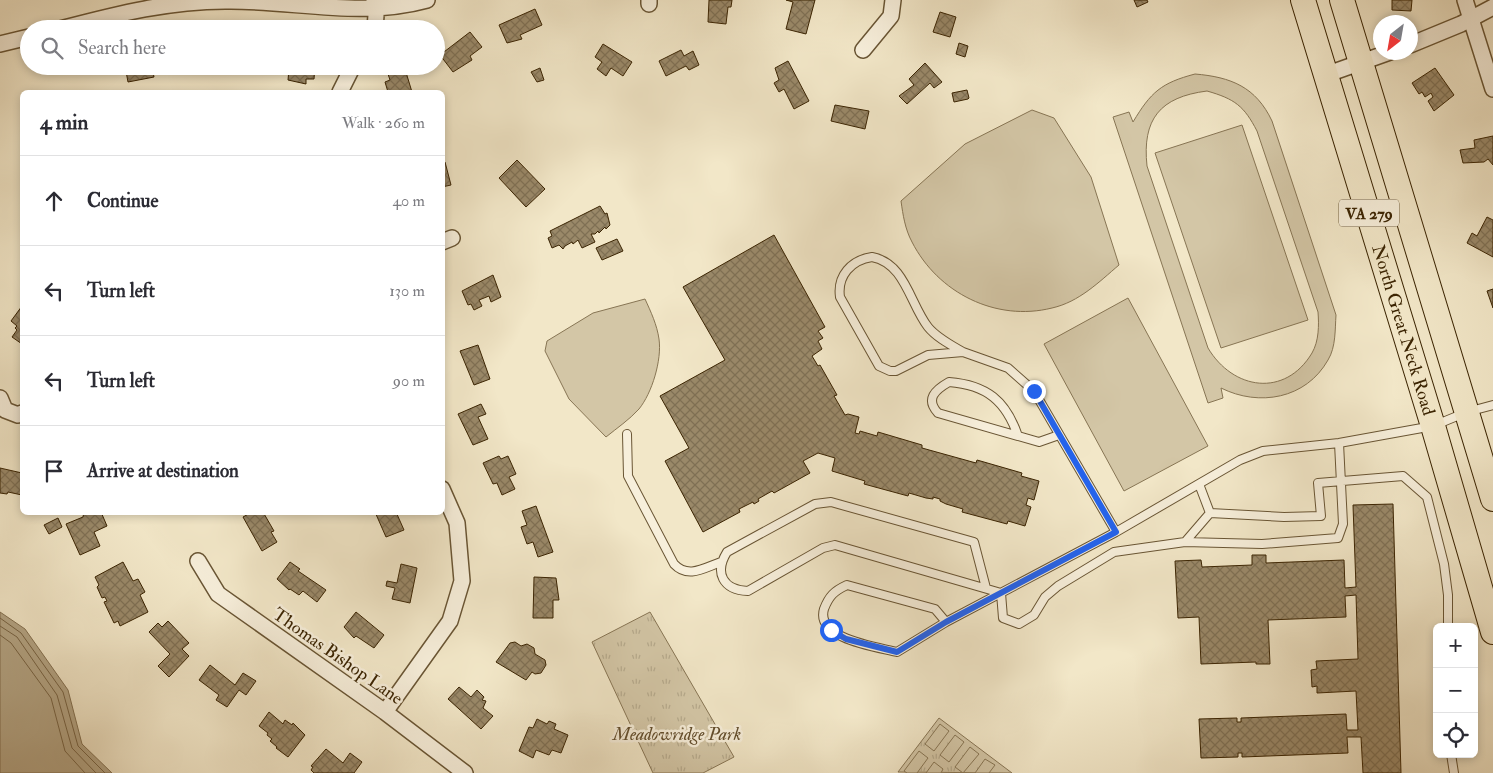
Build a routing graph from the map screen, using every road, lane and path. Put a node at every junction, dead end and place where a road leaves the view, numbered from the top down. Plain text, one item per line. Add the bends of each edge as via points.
1 (428, 0) edge
2 (893, 0) edge
3 (1303, 0) edge
4 (1342, 0) edge
5 (1465, 0) edge
6 (374, 5) edge
7 (1493, 8) edge
8 (1471, 19) junction
9 (94, 20) edge
10 (375, 20) edge
11 (20, 39) edge
12 (1418, 42) edge
13 (0, 44) edge
14 (863, 50) dead end
15 (1373, 58) edge
16 (1362, 62) junction
17 (1328, 74) junction
18 (348, 75) edge
19 (1493, 89) edge
20 (341, 90) edge
21 (963, 352) junction
22 (0, 398) edge
23 (1493, 405) edge
24 (1467, 412) junction
25 (20, 414) edge
26 (1433, 426) junction
27 (626, 434) dead end
28 (1059, 435) junction
29 (1018, 436) junction
30 (1339, 443) junction
31 (1341, 481) junction
32 (1199, 484) junction
33 (445, 496) edge
34 (1493, 499) edge
35 (1210, 513) junction
36 (1116, 532) junction
37 (1185, 542) junction
38 (198, 561) dead end
39 (721, 562) junction
40 (986, 588) junction
41 (1001, 593) junction
42 (946, 622) junction
43 (1448, 623) edge
44 (1493, 632) edge
45 (385, 712) junction
46 (1452, 758) edge
47 (465, 773) edge
48 (1454, 773) edge

1 - 6 street via 407,6
2 - 14 street via 891,16
3 - 17 main road, North Great Neck Road / VA 279
4 - 16 main road, North Great Neck Road / VA 279
5 - 8 street
6 - 9 street via 206,1 129,11
6 - 10 street
7 - 8 street
8 - 12 street
8 - 19 street
11 - 13 street
15 - 16 street
16 - 17 street
16 - 24 main road, North Great Neck Road / VA 279
17 - 26 main road, North Great Neck Road / VA 279
18 - 20 street
21 - 21 lane via 927,326 889,263 872,257 855,262 847,270 840,281 840,297 879,366 896,371 928,355
21 - 28 lane via 995,362 1021,378 1034,391
22 - 25 street via 4,410
23 - 24 lane
24 - 26 lane
24 - 34 main road, North Great Neck Road / VA 279
26 - 30 lane
26 - 44 main road, North Great Neck Road / VA 279
27 - 39 lane via 628,476 674,564 692,573
28 - 29 lane via 1039,442
28 - 36 lane
29 - 29 lane via 938,413 930,399 933,392 949,382 992,395 1011,417
30 - 31 lane
30 - 32 lane via 1263,452 1240,460
31 - 35 lane via 1318,484 1321,516
31 - 37 lane via 1343,524 1338,538 1262,544
31 - 43 lane via 1403,476 1427,497 1444,564
32 - 35 lane
32 - 36 lane
33 - 45 street via 457,523 462,581 450,621
35 - 37 lane
36 - 41 lane
37 - 41 lane via 1114,552 1058,586 1045,597 1034,615 1019,624 1003,618
38 - 45 street, Thomas Bishop Lane via 218,594
39 - 40 lane via 723,580 748,591 823,548 835,545
39 - 40 lane via 727,552 807,508 831,502 974,542
40 - 41 lane
41 - 42 lane
42 - 42 lane via 935,609 847,585 828,599 823,614 826,623 839,636 897,652
45 - 47 street, Thomas Bishop Lane
46 - 48 lane

